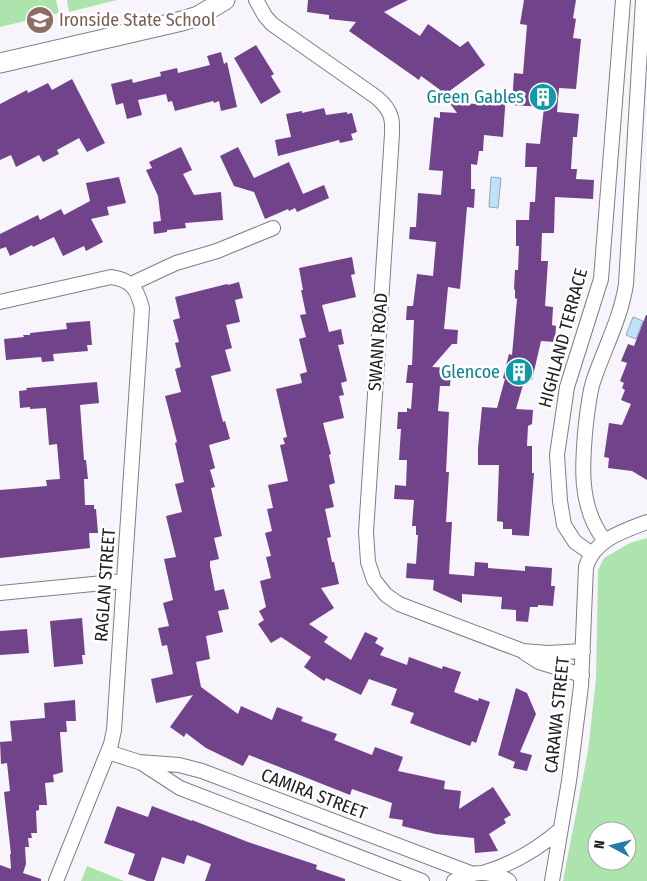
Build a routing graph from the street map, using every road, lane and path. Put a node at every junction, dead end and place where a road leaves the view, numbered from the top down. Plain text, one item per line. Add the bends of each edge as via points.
1 (225, 0) edge
2 (256, 0) edge
3 (623, 0) edge
4 (643, 0) edge
5 (0, 63) edge
6 (273, 228) dead end
7 (131, 284) junction
8 (0, 302) edge
9 (647, 522) edge
10 (605, 541) junction
11 (592, 554) junction
12 (124, 581) junction
13 (0, 592) edge
14 (524, 651) junction
15 (584, 651) junction
16 (582, 675) junction
17 (108, 752) junction
18 (139, 762) junction
19 (561, 829) junction
20 (478, 874) junction
21 (56, 881) edge
22 (422, 881) edge
23 (454, 881) edge
24 (509, 881) edge
25 (552, 881) edge

1 - 5 main road via 198,16 182,21
2 - 14 street, SWANN ROAD via 272,24 376,97 388,108 391,116 366,532 368,562 374,580 386,595 405,607
3 - 11 street, HIGHLAND TERRACE via 601,279 567,387 556,459 564,526 575,542
4 - 10 street via 626,284 620,310 591,389 582,460 585,495 594,523
6 - 7 street via 217,251 176,263
7 - 8 street via 121,278 100,278
7 - 12 street, RAGLAN STREET via 142,308
9 - 10 street
10 - 11 street
11 - 15 street, CARAWA STREET via 585,572
12 - 13 street
12 - 17 street, RAGLAN STREET via 114,730
14 - 15 street, SWANN ROAD
14 - 16 street, SWANN ROAD via 536,661
15 - 16 street, CARAWA STREET
16 - 19 street, CARAWA STREET
17 - 18 street, CAMIRA STREET
17 - 21 street, RAGLAN STREET
18 - 20 street, CAMIRA STREET via 179,765 202,771
18 - 22 street, CAMIRA STREET via 189,792
19 - 20 street via 532,852
19 - 25 street, CARAWA STREET
20 - 23 street
20 - 24 street, CAMIRA STREET via 495,875

